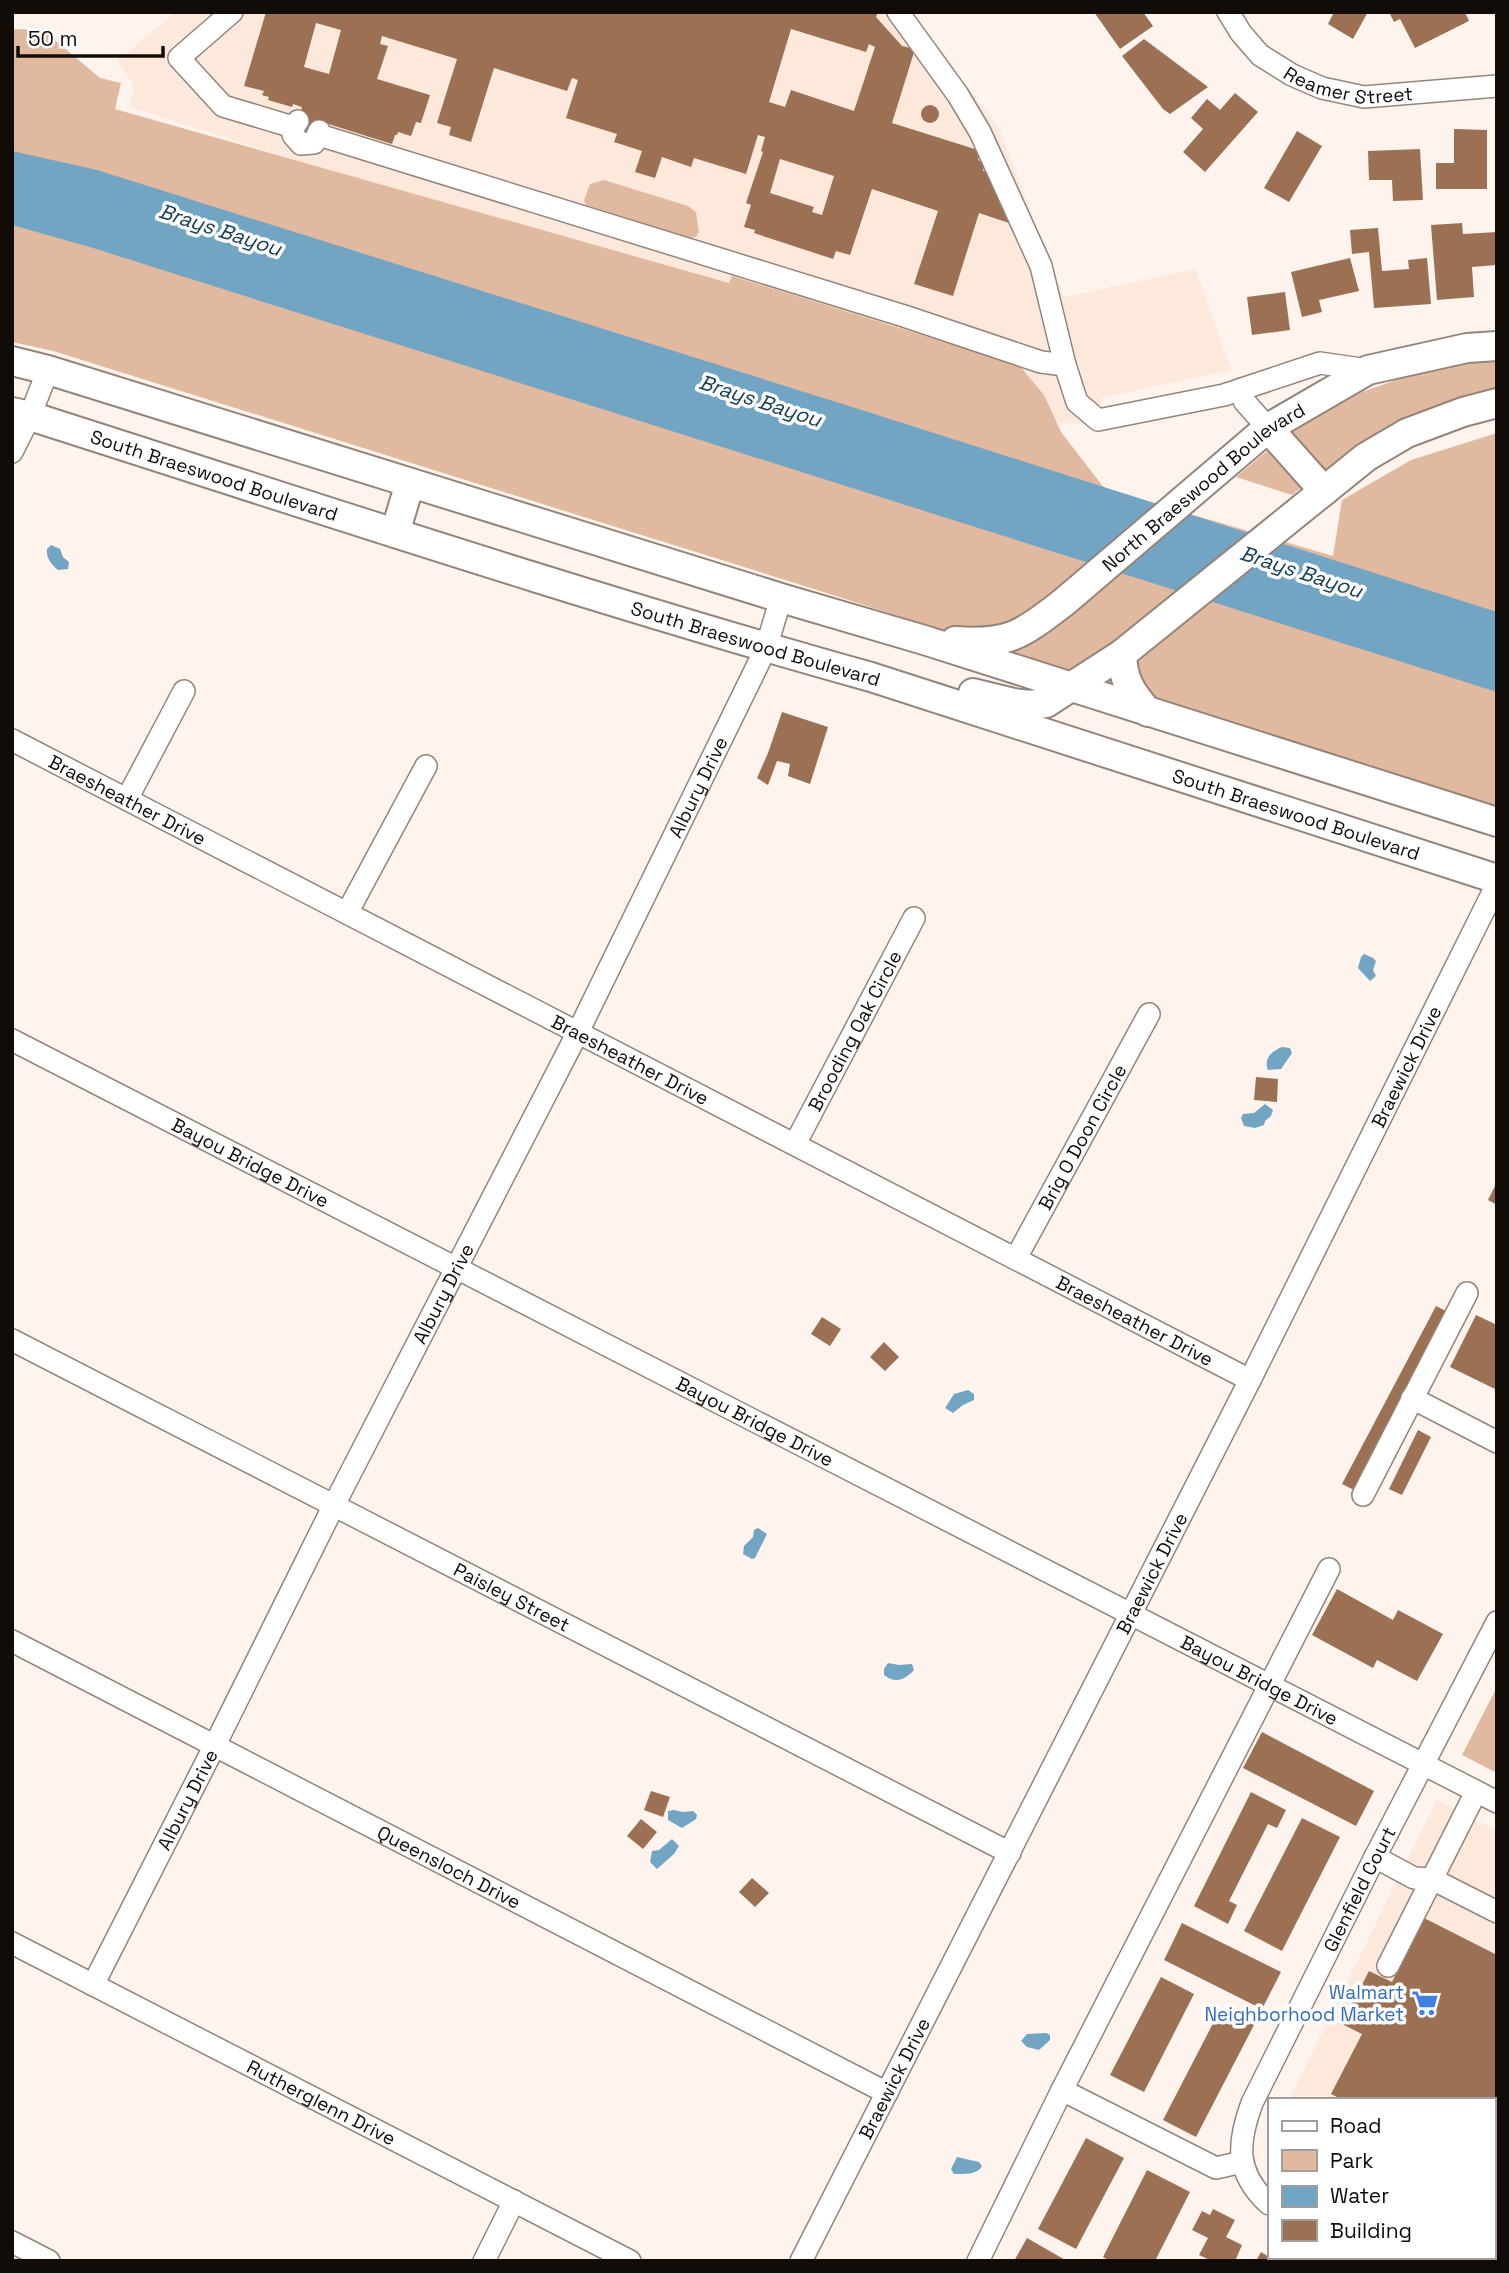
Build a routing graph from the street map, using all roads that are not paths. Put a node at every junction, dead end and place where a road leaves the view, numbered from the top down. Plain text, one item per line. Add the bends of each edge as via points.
1 (232, 12) edge
2 (898, 12) edge
3 (1228, 12) edge
4 (1497, 86) edge
5 (1497, 346) edge
6 (12, 361) edge
7 (1065, 365) junction
8 (48, 370) junction
9 (1368, 370) junction
10 (1242, 389) junction
11 (1497, 403) edge
12 (21, 414) edge
13 (1268, 428) junction
14 (12, 452) edge
15 (410, 483) junction
16 (1324, 491) junction
17 (395, 533) junction
18 (781, 598) junction
19 (924, 640) junction
20 (766, 648) junction
21 (1122, 654) junction
22 (871, 677) junction
23 (1071, 688) junction
24 (184, 691) dead end
25 (1148, 712) junction
26 (12, 740) edge
27 (426, 766) dead end
28 (127, 799) junction
29 (1497, 822) edge
30 (1497, 881) edge
31 (347, 913) junction
32 (914, 918) dead end
33 (1149, 1014) dead end
34 (578, 1032) junction
35 (12, 1040) edge
36 (795, 1144) junction
37 (1016, 1258) junction
38 (456, 1269) junction
39 (1466, 1293) dead end
40 (12, 1340) edge
41 (1250, 1380) junction
42 (1412, 1398) junction
43 (1497, 1442) edge
44 (1363, 1495) dead end
45 (334, 1505) junction
46 (1329, 1569) dead end
47 (1130, 1614) junction
48 (1497, 1622) edge
49 (12, 1641) edge
50 (1269, 1686) junction
51 (215, 1745) junction
52 (1424, 1765) junction
53 (1476, 1792) junction
54 (1497, 1802) edge
55 (1010, 1853) junction
56 (1375, 1857) junction
57 (1432, 1879) junction
58 (1497, 1912) edge
59 (12, 1943) edge
60 (1388, 1966) dead end
61 (93, 1985) junction
62 (1062, 2090) junction
63 (887, 2093) junction
64 (1261, 2107) edge
65 (1242, 2162) junction
66 (514, 2201) junction
67 (1268, 2203) edge
68 (12, 2242) edge
69 (49, 2261) edge
70 (484, 2261) edge
71 (630, 2261) edge
72 (801, 2261) edge
73 (978, 2261) edge

1 - 7 street via 179,58 223,106 296,124 292,135 301,144 314,143 319,133 1041,362
2 - 7 street via 980,132 1041,266
3 - 4 street, Reamer Street via 1260,55 1322,88 1364,97
5 - 9 main road, North Braeswood Boulevard via 1467,348
6 - 8 main road
7 - 10 street via 1077,402 1098,420
8 - 12 street
8 - 15 main road
9 - 10 street via 1320,363
9 - 13 main road, North Braeswood Boulevard
10 - 13 street via 1244,401
11 - 16 main road via 1407,433 1366,457
12 - 14 street
12 - 17 main road, South Braeswood Boulevard
13 - 16 main road
13 - 19 main road, North Braeswood Boulevard via 1031,627 984,643
15 - 17 main road
15 - 18 main road
16 - 21 main road
17 - 20 main road, South Braeswood Boulevard
18 - 19 main road
18 - 20 street, Albury Drive
19 - 23 main road
20 - 22 main road, South Braeswood Boulevard
20 - 34 street, Albury Drive
21 - 23 main road
21 - 25 main road via 1126,680
22 - 23 main road via 913,677 1029,705 1046,703
22 - 30 main road, South Braeswood Boulevard
23 - 25 main road
24 - 28 street
25 - 29 main road
26 - 28 street, Braesheather Drive
27 - 31 street
28 - 31 street, Braesheather Drive
30 - 41 street, Braewick Drive
31 - 34 street, Braesheather Drive
32 - 36 street, Brooding Oak Circle
33 - 37 street, Brig O Doon Circle
34 - 36 street, Braesheather Drive
34 - 38 street, Albury Drive
35 - 38 street, Bayou Bridge Drive
36 - 37 street, Braesheather Drive
37 - 41 street, Braesheather Drive
38 - 45 street, Albury Drive
38 - 47 street, Bayou Bridge Drive
39 - 42 street
40 - 45 street, Paisley Street
41 - 47 street, Braewick Drive
42 - 43 street
42 - 44 street
45 - 51 street, Albury Drive
45 - 55 street, Paisley Street
46 - 50 street
47 - 50 street, Bayou Bridge Drive
47 - 55 street, Braewick Drive
48 - 52 street, Glenfield Court
49 - 51 street, Queensloch Drive
50 - 52 street, Bayou Bridge Drive
50 - 62 street
51 - 61 street, Albury Drive
51 - 63 street, Queensloch Drive
52 - 53 street, Bayou Bridge Drive
52 - 56 street, Glenfield Court
53 - 54 street, Bayou Bridge Drive
53 - 57 street
55 - 63 street, Braewick Drive
56 - 57 street via 1414,1878
56 - 64 street, Glenfield Court
57 - 58 street
57 - 60 street
59 - 61 street, Rutherglenn Drive
61 - 66 street, Rutherglenn Drive
62 - 65 street via 1216,2168
62 - 73 street
63 - 72 street, Braewick Drive
64 - 65 street, Glenfield Court via 1244,2125
65 - 67 street via 1256,2192
66 - 70 street
66 - 71 street, Rutherglenn Drive
68 - 69 street

